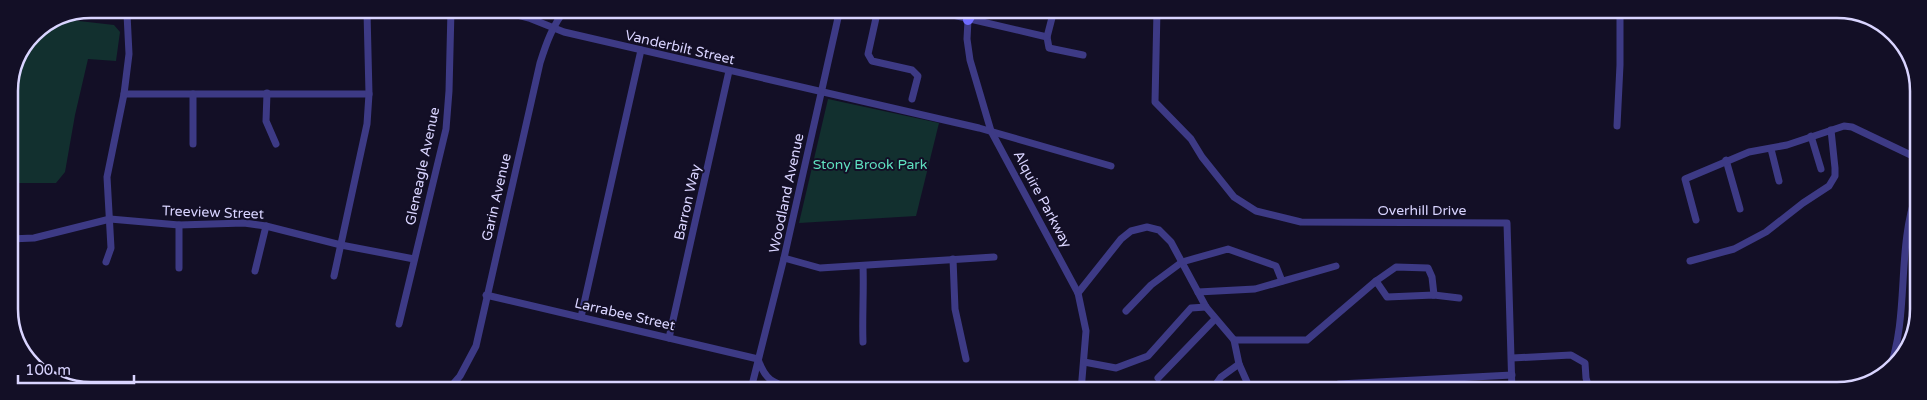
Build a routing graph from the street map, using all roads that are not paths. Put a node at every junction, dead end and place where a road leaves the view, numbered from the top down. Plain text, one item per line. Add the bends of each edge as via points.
1 (127, 18) edge
2 (367, 18) edge
3 (451, 18) edge
4 (529, 18) edge
5 (560, 18) edge
6 (838, 18) edge
7 (876, 18) edge
8 (960, 18) edge
9 (1052, 18) edge
10 (1157, 18) edge
11 (1621, 18) edge
12 (968, 20) junction
13 (554, 28) junction
14 (1047, 37) junction
15 (641, 50) junction
16 (1083, 55) dead end
17 (729, 71) junction
18 (821, 91) junction
19 (267, 93) junction
20 (124, 94) junction
21 (193, 94) junction
22 (369, 94) junction
23 (912, 99) dead end
24 (1617, 126) dead end
25 (1831, 130) junction
26 (991, 131) junction
27 (1811, 136) junction
28 (192, 144) dead end
29 (276, 144) dead end
30 (1771, 149) junction
31 (1910, 155) edge
32 (1726, 160) junction
33 (1111, 166) dead end
34 (1821, 169) dead end
35 (1779, 181) dead end
36 (1740, 209) dead end
37 (110, 218) junction
38 (1910, 219) edge
39 (1696, 220) dead end
40 (179, 225) junction
41 (266, 226) junction
42 (18, 239) edge
43 (341, 245) junction
44 (994, 257) dead end
45 (784, 258) junction
46 (414, 259) junction
47 (953, 259) junction
48 (1690, 261) dead end
49 (106, 262) dead end
50 (1182, 262) junction
51 (863, 266) junction
52 (1336, 266) dead end
53 (179, 268) dead end
54 (255, 271) dead end
55 (334, 276) dead end
56 (1282, 281) junction
57 (1376, 282) junction
58 (1078, 292) junction
59 (1198, 292) junction
60 (486, 295) junction
61 (1434, 295) junction
62 (1459, 298) dead end
63 (1206, 307) junction
64 (1126, 311) dead end
65 (581, 317) junction
66 (1215, 319) junction
67 (399, 324) dead end
68 (669, 338) junction
69 (1234, 340) junction
70 (863, 342) dead end
71 (1893, 355) edge
72 (966, 358) dead end
73 (1512, 358) junction
74 (758, 359) junction
75 (1084, 362) junction
76 (1239, 364) junction
77 (1512, 375) junction
78 (1158, 378) dead end
79 (753, 381) dead end
80 (455, 382) edge
81 (771, 382) edge
82 (1082, 382) edge
83 (1217, 382) edge
84 (1247, 382) edge
85 (1377, 382) edge
86 (1512, 382) edge
87 (1587, 382) edge

1 - 20 street via 130,54
2 - 22 street
3 - 46 street, Gleneagle Avenue via 446,129
4 - 13 street, Vanderbilt Street
5 - 13 street, Garin Avenue
6 - 18 street, Woodland Avenue
7 - 23 street via 868,54 872,61 912,70 918,76
8 - 12 street
9 - 14 street
10 - 73 street, Overhill Drive via 1155,102 1191,139 1234,197 1256,211 1301,222 1507,223
11 - 24 street
12 - 14 street
12 - 26 street, Alquire Parkway via 970,60
13 - 15 street, Vanderbilt Street
13 - 60 street, Garin Avenue via 540,63
14 - 16 street via 1049,48
15 - 17 street, Vanderbilt Street
15 - 65 street
17 - 18 street, Vanderbilt Street
17 - 68 street, Barron Way
18 - 26 street, Vanderbilt Street
18 - 45 street, Woodland Avenue
19 - 21 street
19 - 22 street
19 - 29 street via 266,121
20 - 21 street
20 - 37 street via 107,177
21 - 28 street
22 - 43 street via 367,124
25 - 27 street
25 - 31 street via 1852,127
25 - 48 street via 1835,176 1829,186 1766,232 1734,248
26 - 33 street, Vanderbilt Street
26 - 58 street, Alquire Parkway
27 - 30 street
27 - 34 street
30 - 32 street
30 - 35 street
32 - 36 street
32 - 39 street via 1685,179
37 - 40 street, Treeview Street
37 - 42 street, Treeview Street
37 - 49 street via 111,248
38 - 71 street
40 - 41 street, Treeview Street via 244,223
40 - 53 street
41 - 43 street, Treeview Street
41 - 54 street
43 - 46 street, Treeview Street
43 - 55 street
44 - 47 street
45 - 51 street via 820,268
45 - 74 street, Woodland Avenue
46 - 67 street, Gleneagle Avenue
47 - 51 street
47 - 72 street via 955,309
50 - 56 street via 1228,249 1276,266
50 - 58 street via 1160,230 1147,227 1131,231 1121,238
50 - 59 street
50 - 64 street via 1151,285
51 - 70 street
52 - 56 street
56 - 59 street via 1255,289
57 - 61 street via 1388,297
57 - 61 street via 1396,267 1428,268
57 - 69 street via 1307,340
58 - 75 street, Alquire Parkway via 1086,331
59 - 63 street
60 - 65 street, Larrabee Street
60 - 80 street, Garin Avenue via 476,346
61 - 62 street
63 - 66 street
63 - 75 street via 1191,308 1148,356 1116,368
65 - 68 street, Larrabee Street
66 - 69 street
66 - 78 street
68 - 74 street, Larrabee Street
69 - 76 street
73 - 77 street, Overhill Drive
73 - 87 street via 1571,354 1585,363
74 - 79 street, Woodland Avenue
74 - 81 street
75 - 82 street, Alquire Parkway
76 - 83 street
76 - 84 street
77 - 85 street
77 - 86 street, Overhill Drive

